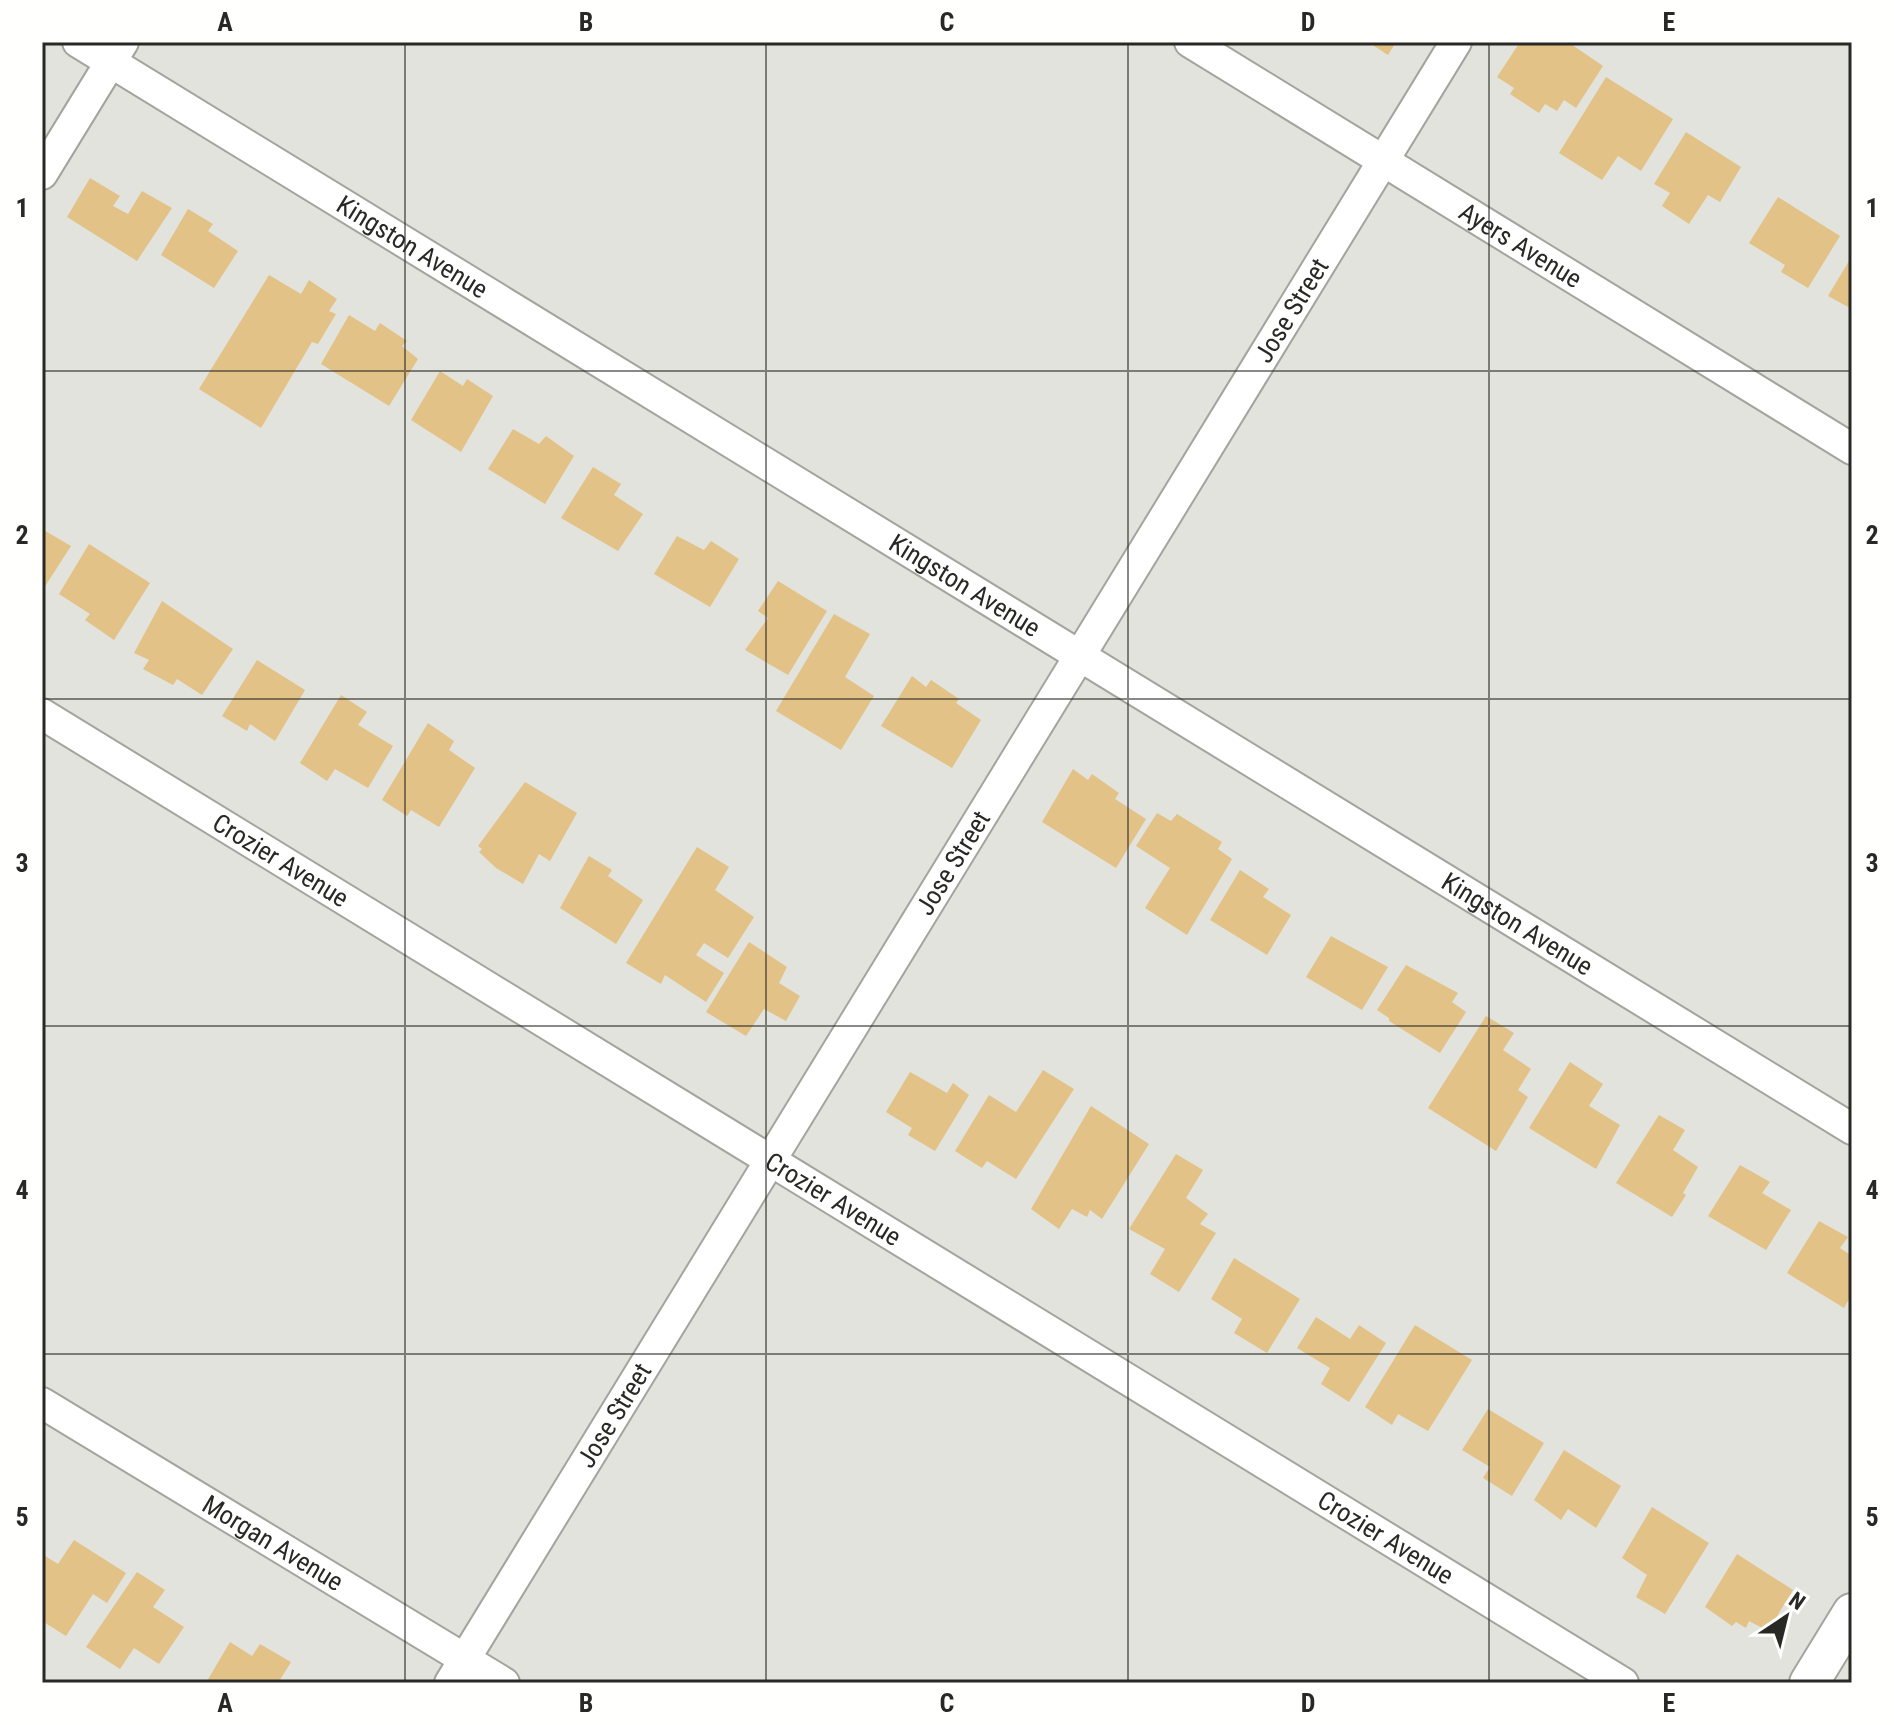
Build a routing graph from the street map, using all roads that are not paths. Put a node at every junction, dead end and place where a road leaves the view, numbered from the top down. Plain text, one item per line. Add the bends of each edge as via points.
1 (78, 42) edge
2 (1190, 42) edge
3 (1456, 42) edge
4 (117, 52) edge
5 (1383, 161) junction
6 (42, 174) edge
7 (1852, 449) edge
8 (1079, 656) junction
9 (42, 714) edge
10 (1852, 1129) edge
11 (770, 1160) junction
12 (42, 1403) edge
13 (1852, 1613) edge
14 (457, 1671) edge
15 (504, 1683) edge
16 (1623, 1683) edge
17 (1809, 1683) edge

1 - 4 street, Kingston Avenue
2 - 5 street, Ayers Avenue
3 - 5 street, Jose Street
4 - 6 street
4 - 8 street, Kingston Avenue
5 - 7 street, Ayers Avenue
5 - 8 street, Jose Street
8 - 10 street, Kingston Avenue
8 - 11 street, Jose Street
9 - 11 street, Crozier Avenue
11 - 14 street, Jose Street
11 - 16 street, Crozier Avenue
12 - 14 street, Morgan Avenue
13 - 17 street
14 - 15 street, Morgan Avenue

